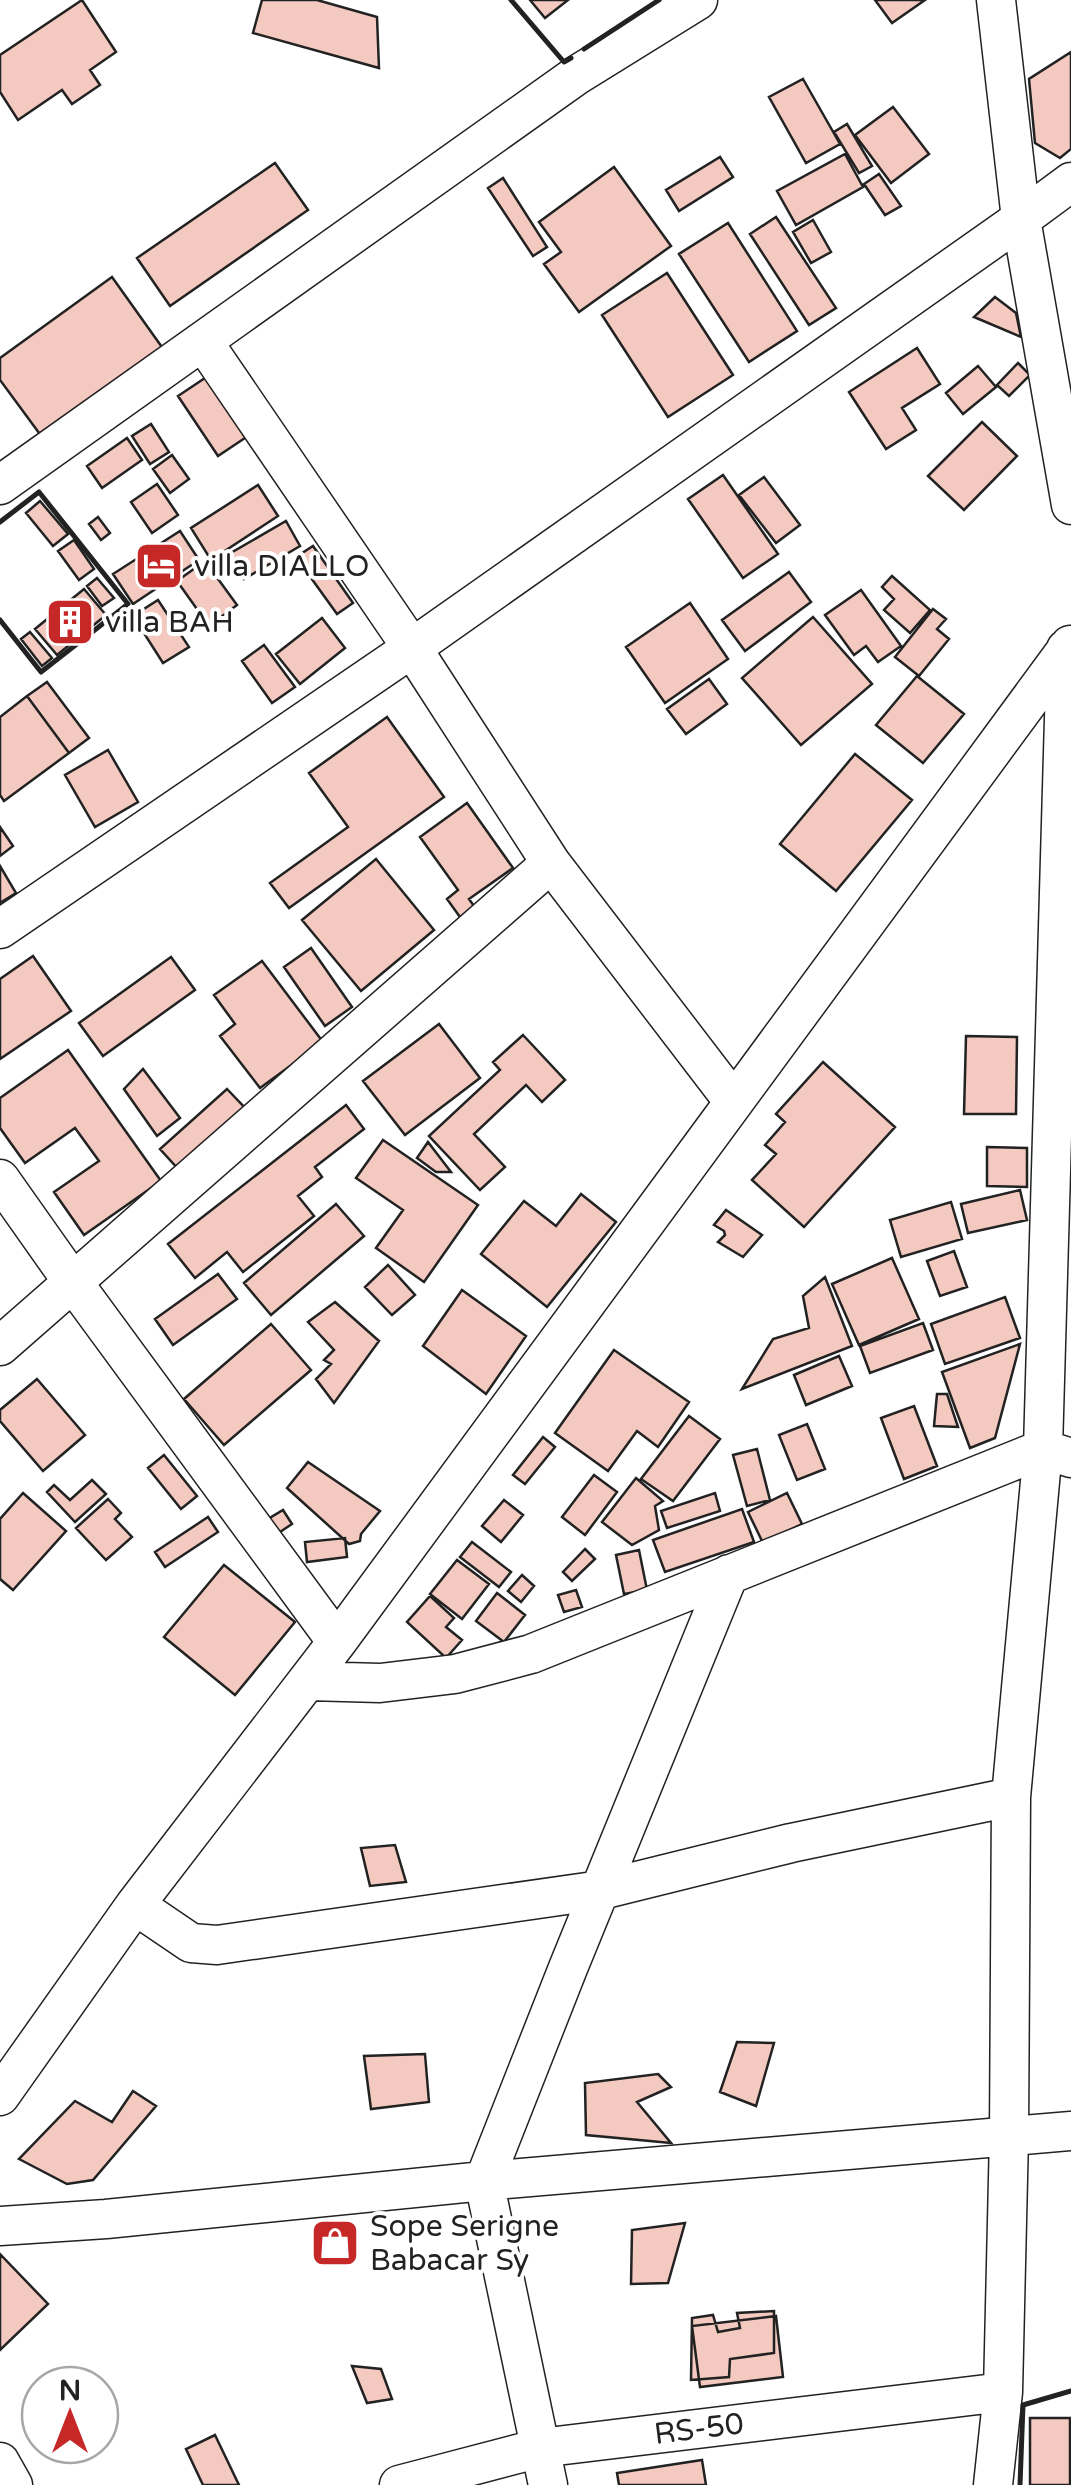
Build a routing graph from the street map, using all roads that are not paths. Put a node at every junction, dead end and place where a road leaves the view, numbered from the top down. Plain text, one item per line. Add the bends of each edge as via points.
1 (698, 0) edge
2 (996, 0) edge
3 (1071, 182) edge
4 (1021, 219) junction
5 (204, 343) junction
6 (0, 485) edge
7 (1071, 505) edge
8 (1069, 646) edge
9 (412, 648) junction
10 (551, 863) junction
11 (0, 929) edge
12 (734, 1102) junction
13 (0, 1178) edge
14 (72, 1281) junction
15 (0, 1346) edge
16 (1057, 1454) edge
17 (729, 1574) junction
18 (338, 1642) junction
19 (308, 1681) junction
20 (1011, 1798) junction
21 (600, 1890) junction
22 (135, 1904) junction
23 (0, 2096) edge
24 (1071, 2131) edge
25 (1009, 2136) junction
26 (484, 2181) junction
27 (0, 2226) edge
28 (1003, 2392) junction
29 (540, 2448) junction
30 (0, 2462) edge
31 (13, 2485) edge
32 (400, 2485) edge
33 (548, 2485) edge
34 (993, 2485) edge

1 - 5 street via 577,76
2 - 4 street
3 - 4 street
4 - 7 street
4 - 9 street
5 - 6 street
5 - 9 street
8 - 12 street
8 - 16 street
9 - 10 street
9 - 11 street
10 - 12 street
10 - 14 street
12 - 18 street
13 - 14 street
14 - 15 street
14 - 18 street
16 - 17 street
16 - 20 street
17 - 19 street via 531,1654 456,1674 380,1683
17 - 21 street
18 - 19 street
19 - 22 street
20 - 21 street
20 - 25 street
21 - 22 street via 217,1946 191,1943
21 - 26 street
22 - 23 street
24 - 25 street
25 - 26 street
25 - 28 street
26 - 27 street
26 - 29 street
28 - 29 street, RS-50
28 - 34 street
29 - 32 street, RS-50
29 - 33 street
30 - 31 street

